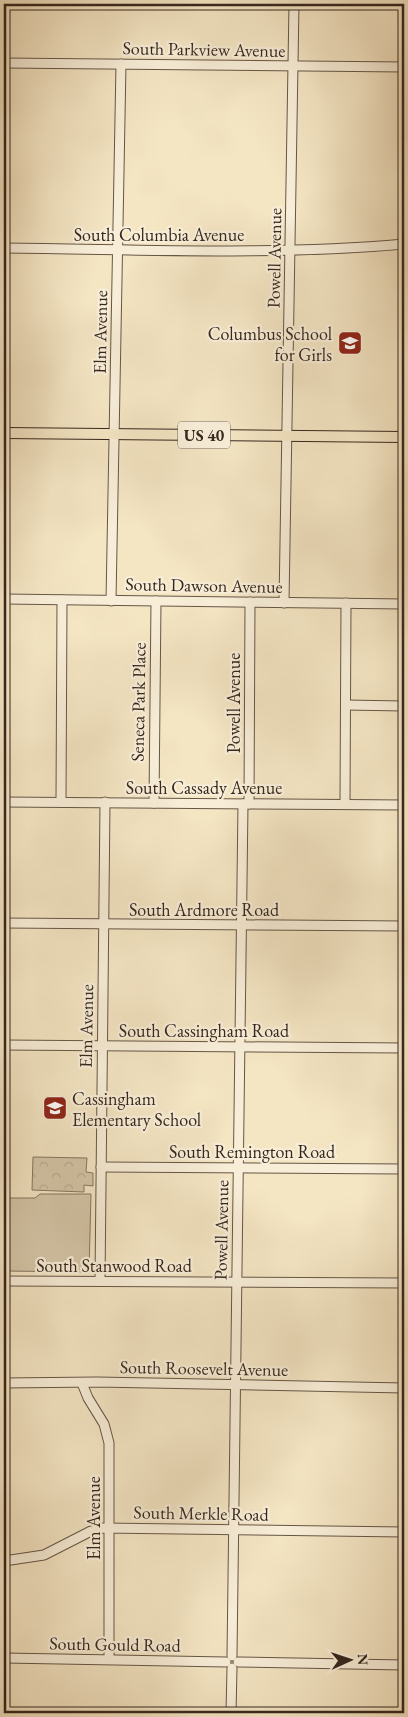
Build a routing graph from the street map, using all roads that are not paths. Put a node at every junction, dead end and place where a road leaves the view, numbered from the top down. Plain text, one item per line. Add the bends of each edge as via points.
1 (294, 4) edge
2 (4, 63) edge
3 (121, 64) junction
4 (293, 66) junction
5 (404, 67) edge
6 (404, 244) edge
7 (4, 248) edge
8 (118, 250) junction
9 (290, 251) junction
10 (4, 433) edge
11 (114, 434) junction
12 (287, 436) junction
13 (404, 437) edge
14 (4, 599) edge
15 (62, 600) junction
16 (111, 601) junction
17 (156, 601) junction
18 (250, 602) junction
19 (284, 603) junction
20 (346, 603) junction
21 (404, 604) edge
22 (346, 705) junction
23 (404, 706) edge
24 (4, 802) edge
25 (61, 802) junction
26 (105, 802) junction
27 (154, 803) junction
28 (246, 804) junction
29 (345, 804) junction
30 (404, 805) edge
31 (4, 923) edge
32 (103, 924) junction
33 (242, 925) junction
34 (404, 926) edge
35 (4, 1045) edge
36 (102, 1046) junction
37 (240, 1046) junction
38 (404, 1048) edge
39 (100, 1167) junction
40 (238, 1167) junction
41 (404, 1169) edge
42 (4, 1281) edge
43 (100, 1281) junction
44 (236, 1282) junction
45 (404, 1283) edge
46 (82, 1382) junction
47 (4, 1383) edge
48 (235, 1385) junction
49 (404, 1388) edge
50 (109, 1528) junction
51 (233, 1530) junction
52 (404, 1532) edge
53 (4, 1561) edge
54 (4, 1658) edge
55 (109, 1660) junction
56 (232, 1662) junction
57 (404, 1665) edge
58 (231, 1713) edge

1 - 4 street, Powell Avenue
2 - 3 street, South Parkview Avenue
3 - 4 street, South Parkview Avenue
3 - 8 street, Elm Avenue
4 - 5 street, South Parkview Avenue
4 - 9 street, Powell Avenue
6 - 9 street, South Columbia Avenue
7 - 8 street, South Columbia Avenue
8 - 9 street, South Columbia Avenue
8 - 11 street, Elm Avenue
9 - 12 street, Powell Avenue
10 - 11 main road, US 40
11 - 12 main road, US 40
11 - 16 street, Elm Avenue
12 - 13 main road, US 40
12 - 19 street, Powell Avenue
14 - 15 street, South Dawson Avenue
15 - 16 street, South Dawson Avenue
15 - 25 street
16 - 17 street, South Dawson Avenue
17 - 18 street, South Dawson Avenue
17 - 27 street, Seneca Park Place
18 - 19 street, South Dawson Avenue
18 - 28 street, Powell Avenue
19 - 20 street, South Dawson Avenue
20 - 21 street, South Dawson Avenue
20 - 22 street
22 - 23 street
22 - 29 street
24 - 25 street, South Cassady Avenue
25 - 26 street, South Cassady Avenue
26 - 27 street, South Cassady Avenue
26 - 32 street, Elm Avenue
27 - 28 street, South Cassady Avenue
28 - 29 street, South Cassady Avenue
28 - 33 street, Powell Avenue
29 - 30 street, South Cassady Avenue
31 - 32 street, South Ardmore Road
32 - 33 street, South Ardmore Road
32 - 36 street, Elm Avenue
33 - 34 street, South Ardmore Road
33 - 37 street, Powell Avenue
35 - 36 street, South Cassingham Road
36 - 37 street, South Cassingham Road
36 - 39 street, Elm Avenue
37 - 38 street, South Cassingham Road
37 - 40 street, Powell Avenue
39 - 40 street, South Remington Road
39 - 43 street, Elm Avenue
40 - 41 street, South Remington Road
40 - 44 street, Powell Avenue
42 - 43 street, South Stanwood Road
43 - 44 street, South Stanwood Road
44 - 45 street, South Stanwood Road
44 - 48 street, Powell Avenue
46 - 47 street, South Roosevelt Avenue
46 - 48 street, South Roosevelt Avenue
46 - 50 street, Elm Avenue via 104,1424 109,1443
48 - 49 street, South Roosevelt Avenue
48 - 51 street, Powell Avenue
50 - 51 street, South Merkle Road
50 - 53 street, South Merkle Road via 96,1529 44,1555
50 - 55 street, Elm Avenue
51 - 52 street, South Merkle Road
51 - 56 street, Powell Avenue
54 - 55 street, South Gould Road
55 - 56 street, South Gould Road
56 - 57 street, South Gould Road
56 - 58 street, Powell Avenue

